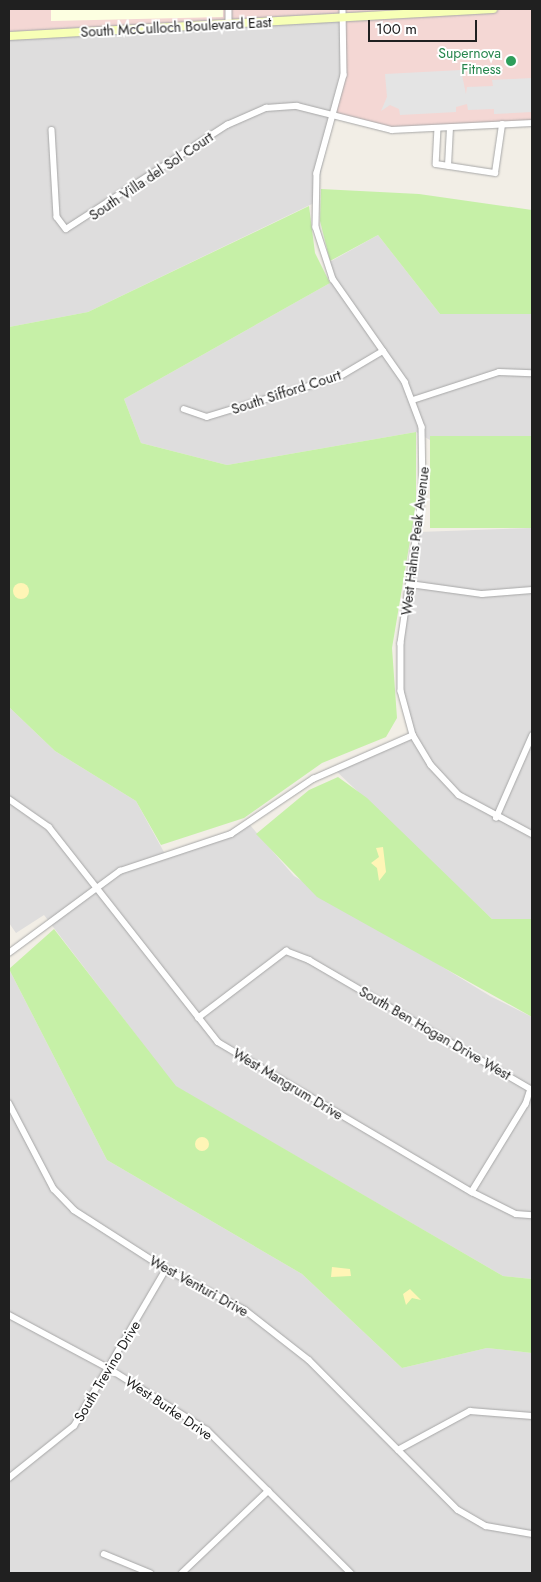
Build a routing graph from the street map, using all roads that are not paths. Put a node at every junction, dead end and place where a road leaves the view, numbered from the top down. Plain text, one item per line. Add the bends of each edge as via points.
1 (228, 9) edge
2 (343, 9) edge
3 (493, 9) edge
4 (344, 18) junction
5 (229, 24) junction
6 (9, 36) edge
7 (334, 116) junction
8 (532, 123) edge
9 (502, 125) junction
10 (438, 128) junction
11 (450, 128) junction
12 (52, 130) dead end
13 (448, 166) junction
14 (383, 351) junction
15 (532, 373) edge
16 (413, 400) junction
17 (184, 409) dead end
18 (410, 584) junction
19 (532, 590) edge
20 (413, 735) junction
21 (532, 736) edge
22 (9, 799) edge
23 (496, 818) junction
24 (532, 834) edge
25 (96, 887) junction
26 (9, 953) edge
27 (198, 1018) junction
28 (9, 1103) edge
29 (472, 1192) junction
30 (532, 1216) edge
31 (166, 1269) junction
32 (11, 1317) edge
33 (9, 1324) edge
34 (110, 1369) junction
35 (532, 1416) edge
36 (398, 1450) junction
37 (9, 1478) edge
38 (268, 1491) junction
39 (532, 1534) edge
40 (104, 1554) dead end
41 (150, 1573) edge
42 (182, 1573) edge
43 (351, 1573) edge

1 - 5 street
2 - 4 street, West Hahns Peak Avenue
3 - 4 main road, South McCulloch Boulevard East
4 - 5 main road, South McCulloch Boulevard East
4 - 7 street, West Hahns Peak Avenue via 344,75
5 - 6 main road, South McCulloch Boulevard East
7 - 10 street via 381,128
7 - 12 street, South Villa del Sol Court via 287,105 244,115 66,229 57,217
7 - 14 street, West Hahns Peak Avenue via 316,180 318,240 343,296
8 - 9 street
9 - 11 street
9 - 13 street via 496,173
10 - 11 street
10 - 13 street via 436,164
11 - 13 street
14 - 16 street, West Hahns Peak Avenue
14 - 17 street, South Sifford Court via 339,376 217,414 207,416
15 - 16 street via 499,372
16 - 18 street, West Hahns Peak Avenue via 422,427 425,467
18 - 19 street via 482,594
18 - 20 street, West Hahns Peak Avenue via 399,669
20 - 23 street, West Hahns Peak Avenue via 431,765 459,795
20 - 25 street via 313,780 231,834 144,860
21 - 23 street
22 - 25 street, West Mangrum Drive via 49,827
23 - 24 street, West Hahns Peak Avenue
25 - 26 street
25 - 27 street, West Mangrum Drive
27 - 29 street, West Mangrum Drive via 218,1042 244,1060
27 - 29 street, South Ben Hogan Drive West via 286,951 309,960 531,1089 526,1104
28 - 31 street, West Venturi Drive via 54,1189 74,1210
29 - 30 street, West Mangrum Drive via 516,1214
31 - 34 street, South Trevino Drive
31 - 36 street, West Venturi Drive via 259,1321 309,1360
32 - 33 street
32 - 34 street, West Burke Drive
34 - 37 street, South Trevino Drive via 74,1426
34 - 38 street, West Burke Drive via 207,1430
35 - 36 street via 470,1411
36 - 39 street, West Venturi Drive via 458,1510 486,1526
38 - 42 street
38 - 43 street, West Burke Drive
40 - 41 street

